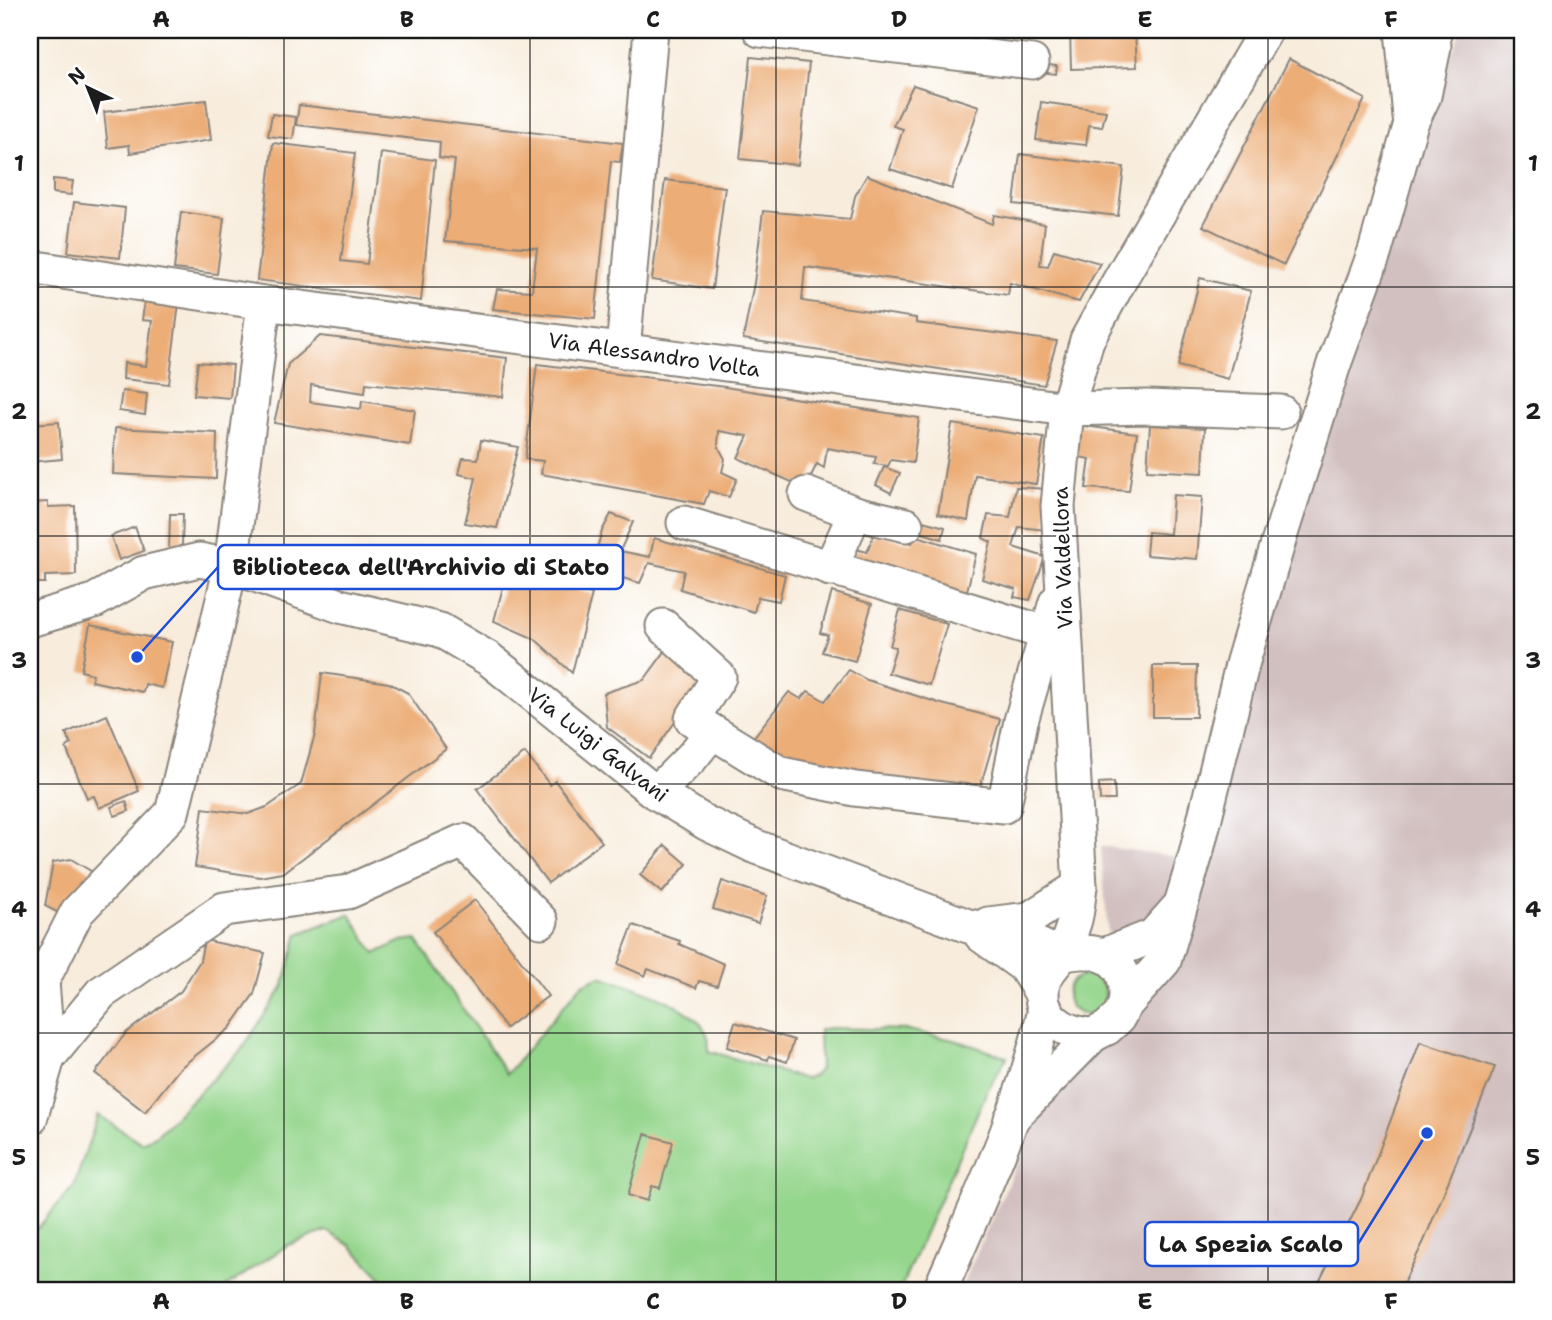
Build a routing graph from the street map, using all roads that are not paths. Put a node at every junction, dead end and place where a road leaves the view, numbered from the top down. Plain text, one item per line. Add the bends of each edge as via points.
1 (651, 30) edge
2 (760, 30) edge
3 (1266, 30) edge
4 (1425, 31) edge
5 (1032, 62) dead end
6 (30, 267) edge
7 (264, 303) junction
8 (623, 351) junction
9 (1067, 409) junction
10 (1281, 412) dead end
11 (806, 494) dead end
12 (855, 513) junction
13 (684, 523) dead end
14 (906, 525) dead end
15 (231, 566) junction
16 (830, 569) junction
17 (1062, 591) junction
18 (30, 620) edge
19 (663, 626) dead end
20 (1046, 633) junction
21 (712, 732) junction
22 (656, 793) junction
23 (1080, 886) junction
24 (1183, 902) junction
25 (541, 921) dead end
26 (968, 926) junction
27 (1061, 955) junction
28 (1104, 955) junction
29 (1044, 1002) junction
30 (1125, 1005) junction
31 (1093, 1035) junction
32 (48, 1058) junction
33 (30, 1119) edge
34 (1011, 1119) junction
35 (940, 1290) edge

1 - 8 street
2 - 5 street
3 - 9 street, Via Valdellora via 1087,340
4 - 24 street, Via Valdellora via 1434,47 1424,96 1411,123 1243,661
6 - 7 street, Via Alessandro Volta
7 - 8 street, Via Alessandro Volta
7 - 15 street
8 - 9 street, Via Alessandro Volta
9 - 10 street, Via Alessandro Volta
9 - 17 street, Via Valdellora via 1058,506
11 - 12 street
12 - 14 street
12 - 16 street
13 - 16 street
15 - 18 street, Via Luigi Galvani via 198,560 144,573 94,601
15 - 22 street, Via Luigi Galvani via 340,606 440,630 489,659
15 - 32 street via 172,813 77,912 43,981
16 - 20 street
17 - 20 street
17 - 23 street, Via Valdellora
19 - 21 street via 719,677 692,719
20 - 21 street via 1021,721 1004,806 855,789 781,774
21 - 22 street
22 - 26 street, Via Luigi Galvani via 754,846
23 - 26 street via 1029,919
23 - 27 street, Via Valdellora via 1076,920
24 - 28 street, Via Valdellora via 1153,936
24 - 30 street, Via Valdellora via 1164,961
25 - 32 street via 463,841 348,892 224,909 101,993
26 - 27 street, Via Luigi Galvani via 1012,933
26 - 29 street, Via Luigi Galvani via 1024,966
27 - 28 street, Via Valdellora via 1090,951
27 - 29 street, Via Valdellora via 1044,980
28 - 30 street via 1124,976
29 - 31 street via 1053,1021 1065,1030
29 - 34 street, Via Valdellora via 1034,1059
30 - 31 street, Via Valdellora via 1118,1018
31 - 34 street, Via Valdellora
32 - 33 street
34 - 35 street, Via Valdellora

